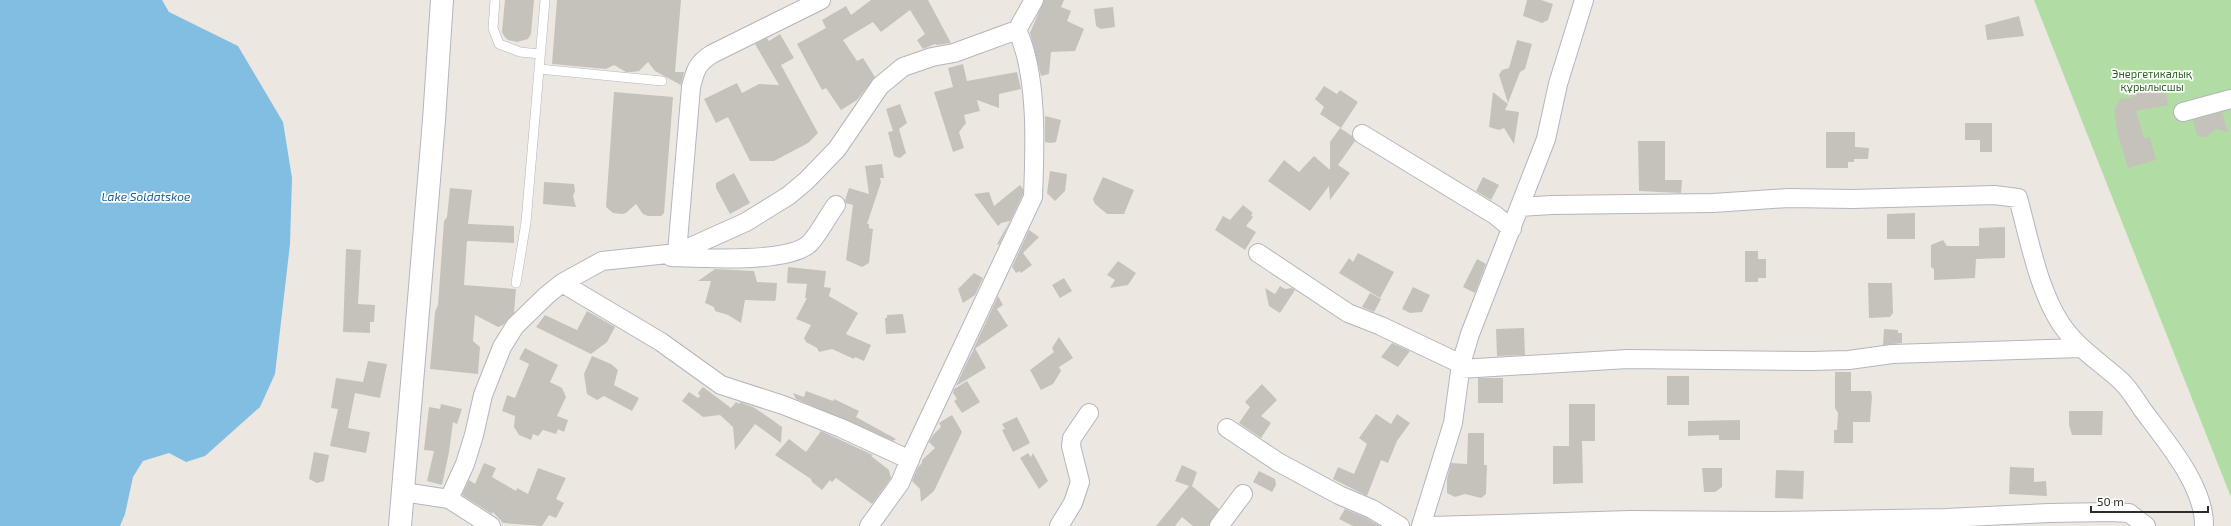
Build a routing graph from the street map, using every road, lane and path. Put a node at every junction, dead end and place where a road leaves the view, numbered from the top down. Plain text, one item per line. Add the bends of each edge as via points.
1 (442, 0) edge
2 (495, 0) edge
3 (545, 0) edge
4 (821, 0) edge
5 (1034, 0) edge
6 (1584, 0) edge
7 (1017, 30) junction
8 (540, 54) junction
9 (539, 68) junction
10 (662, 81) dead end
11 (2231, 99) edge
12 (2183, 112) dead end
13 (1362, 134) dead end
14 (836, 205) dead end
15 (1520, 207) junction
16 (1512, 229) junction
17 (1258, 253) dead end
18 (669, 255) junction
19 (516, 283) dead end
20 (562, 283) junction
21 (2082, 348) junction
22 (1461, 366) junction
23 (1089, 412) dead end
24 (1227, 428) dead end
25 (910, 460) junction
26 (403, 492) junction
27 (1244, 494) dead end
28 (449, 499) junction
29 (400, 526) edge
30 (491, 526) edge
31 (868, 526) edge
32 (1059, 526) edge
33 (1220, 526) edge
34 (1400, 526) edge
35 (1421, 526) edge
36 (1431, 526) edge
37 (2146, 526) edge
38 (2204, 526) edge

1 - 26 main road
2 - 8 lane via 493,28 499,44 520,52
3 - 8 lane
4 - 18 street via 712,54 701,60 696,68
5 - 7 street
6 - 15 street via 1558,84 1546,139
7 - 18 street via 903,68 880,86 837,149 788,196 746,222
7 - 25 street via 1025,46 1032,99 1035,160 1033,197
8 - 9 lane
9 - 10 lane
9 - 19 lane via 526,222
11 - 12 street
13 - 16 street via 1495,215
14 - 18 street via 809,243 800,250 748,258
15 - 16 street
15 - 21 street via 1713,203 1788,198 1882,199 1994,195 2018,198 2050,303 2061,324
16 - 22 street via 1470,334
17 - 22 street via 1348,313 1381,326
18 - 20 street via 602,261
20 - 25 street via 661,342 721,385 783,405 841,428
20 - 28 street via 515,326 502,346 484,395 465,464
21 - 22 street via 1892,354 1849,360 1628,359
21 - 38 street via 2122,381 2169,445 2187,474 2198,499
22 - 35 street via 1453,423
23 - 32 street via 1072,438 1071,446 1080,482 1073,503
24 - 34 street via 1278,462 1339,495 1372,509
25 - 31 street via 900,483
26 - 28 street
26 - 29 main road
27 - 33 street
28 - 30 street
36 - 37 street via 1630,520 1938,518 2110,512 2129,513

